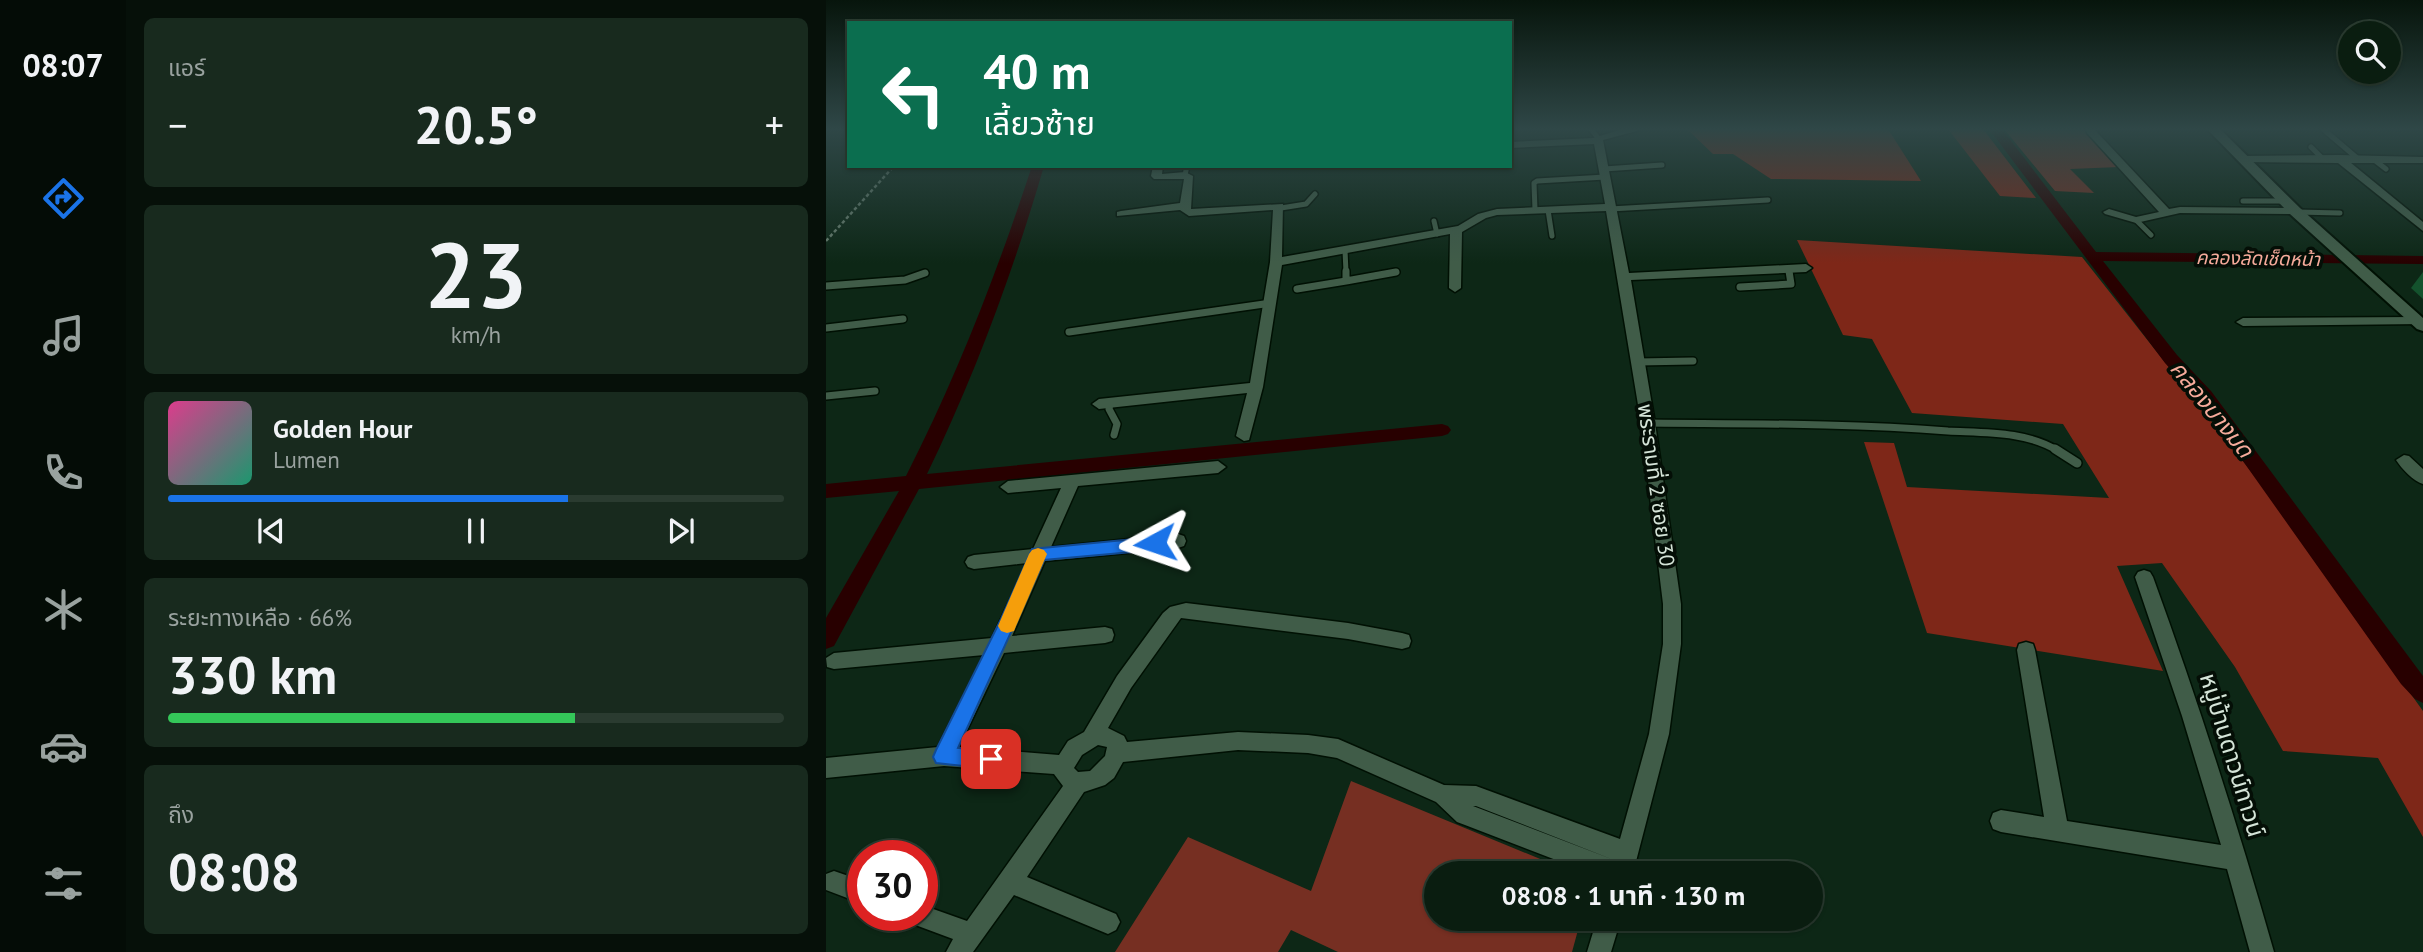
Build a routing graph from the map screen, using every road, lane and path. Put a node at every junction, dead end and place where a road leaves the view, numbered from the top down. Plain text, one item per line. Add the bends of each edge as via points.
1 (887, 173) edge
2 (1157, 173) edge
3 (1175, 173) edge
4 (1187, 173) edge
5 (1601, 173) edge
6 (1605, 173) edge
7 (2129, 173) edge
8 (2257, 173) edge
9 (2357, 173) edge
10 (1315, 194) dead end
11 (1768, 200) dead end
12 (2243, 201) dead end
13 (1186, 206) junction
14 (1281, 208) junction
15 (1610, 208) junction
16 (2292, 208) junction
17 (1542, 210) junction
18 (2109, 212) dead end
19 (1121, 214) dead end
20 (2167, 214) junction
21 (2340, 214) dead end
22 (2136, 220) junction
23 (2423, 229) edge
24 (1456, 230) junction
25 (2151, 235) dead end
26 (1552, 236) dead end
27 (826, 241) edge
28 (1345, 250) junction
29 (1276, 262) junction
30 (1806, 268) dead end
31 (1788, 269) junction
32 (1396, 272) dead end
33 (925, 273) dead end
34 (1624, 277) junction
35 (1346, 281) junction
36 (826, 286) edge
37 (1740, 287) dead end
38 (1455, 288) dead end
39 (1297, 289) dead end
40 (1271, 303) junction
41 (903, 319) dead end
42 (2243, 322) dead end
43 (2420, 324) edge
44 (826, 328) edge
45 (1069, 332) dead end
46 (1693, 361) dead end
47 (1638, 362) junction
48 (1255, 387) junction
49 (875, 391) dead end
50 (826, 396) edge
51 (1104, 404) joint
52 (1647, 423) junction
53 (1114, 435) dead end
54 (1244, 436) dead end
55 (2404, 460) dead end
56 (2077, 463) dead end
57 (1218, 467) dead end
58 (2423, 478) edge
59 (1072, 481) junction
60 (1008, 487) dead end
61 (1178, 541) dead end
62 (1038, 554) junction
63 (974, 562) dead end
64 (2144, 577) dead end
65 (1105, 635) dead end
66 (1402, 641) dead end
67 (997, 646) junction
68 (2025, 650) dead end
69 (834, 661) dead end
70 (1091, 738) junction
71 (1118, 752) junction
72 (944, 757) junction
73 (826, 768) edge
74 (1071, 774) junction
75 (2001, 821) dead end
76 (2057, 828) junction
77 (2237, 859) junction
78 (1605, 861) edge
79 (1625, 861) edge
80 (834, 882) dead end
81 (1010, 882) junction
82 (847, 887) edge
83 (1108, 922) dead end
84 (938, 927) edge
85 (1605, 931) edge
86 (965, 943) edge
87 (1599, 952) edge
88 (2262, 952) edge

1 - 27 path
2 - 3 street via 1158,177
4 - 13 street
5 - 17 lane via 1536,181
6 - 15 street, พระรามที่ 2 ซอย 30
7 - 20 street
8 - 16 street
9 - 23 street
10 - 14 lane via 1306,204
11 - 15 lane
12 - 16 lane
13 - 14 street via 1189,213 1199,214 1270,205
13 - 19 street
14 - 29 street
15 - 17 street
15 - 34 street, พระรามที่ 2 ซอย 30
16 - 20 street
16 - 21 lane
16 - 43 street
17 - 24 street via 1488,214
17 - 26 lane
18 - 22 street
20 - 22 street
22 - 25 lane
24 - 28 street via 1435,227
24 - 38 street
28 - 29 street
28 - 35 lane
29 - 40 street
30 - 31 street
31 - 34 street
31 - 37 lane via 1791,284
32 - 35 lane
33 - 36 lane via 905,280
34 - 47 street, พระรามที่ 2 ซอย 30
35 - 39 lane
40 - 45 lane
40 - 48 street
41 - 44 lane
42 - 43 street
46 - 47 lane
47 - 52 street, พระรามที่ 2 ซอย 30
48 - 51 street
48 - 54 street
49 - 50 lane
51 - 53 lane via 1116,424
52 - 56 lane via 1871,425 2007,435 2046,443
52 - 79 street, พระรามที่ 2 ซอย 30 via 1669,572 1672,644 1658,734
55 - 58 street
57 - 59 street
59 - 60 street
59 - 62 street
61 - 62 street
62 - 63 street
62 - 67 street
64 - 77 street, หมู่บ้านดาวน์ทาวน์
65 - 67 street
66 - 70 street via 1176,612 1124,682
67 - 69 street
67 - 72 street
68 - 76 street
70 - 71 street via 1109,737 1117,743
70 - 74 street via 1073,748
71 - 74 street via 1114,764 1091,781
71 - 78 street via 1238,741 1338,749 1444,795 1465,814
72 - 73 street
72 - 74 street
74 - 81 street
75 - 76 street
76 - 77 street
77 - 88 street, หมู่บ้านดาวน์ทาวน์
80 - 82 street
81 - 83 street
81 - 86 street
84 - 86 street
85 - 87 street

